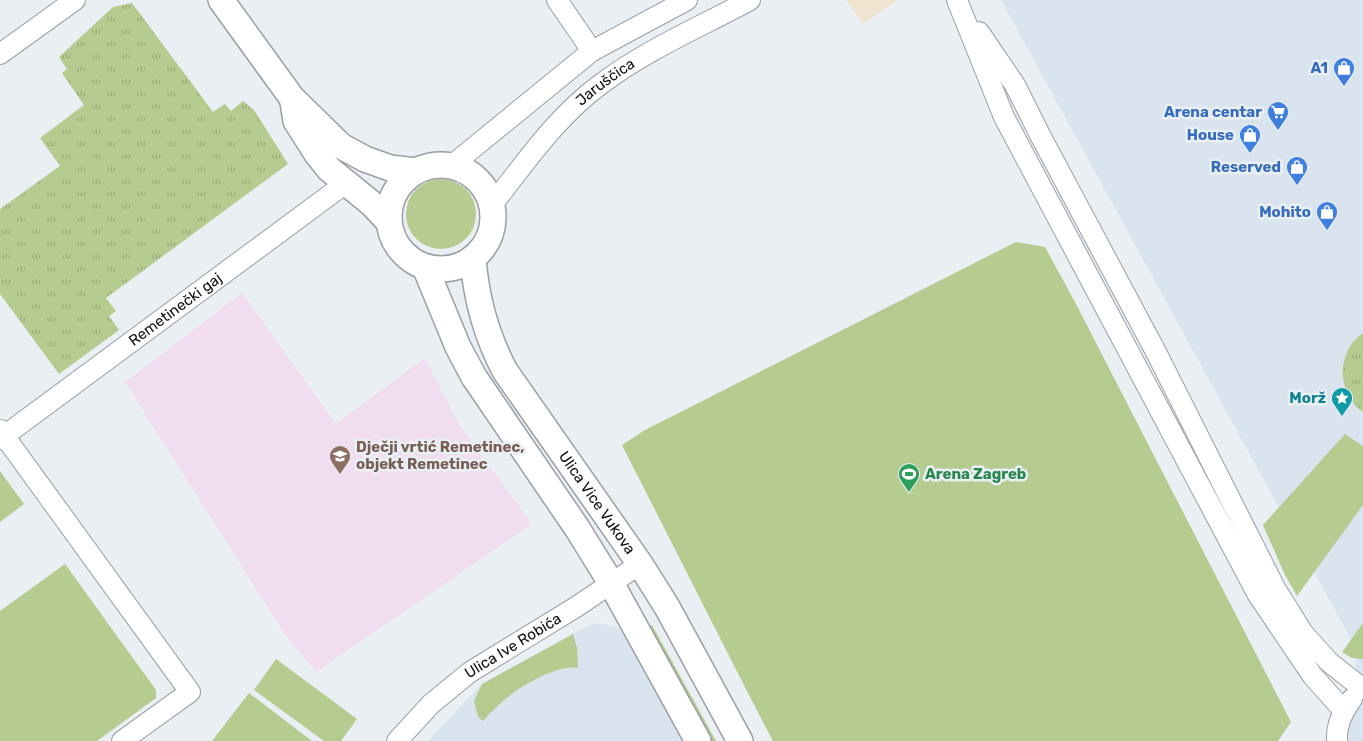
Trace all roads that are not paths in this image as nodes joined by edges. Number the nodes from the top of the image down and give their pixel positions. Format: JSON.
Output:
{"nodes":[{"id":1,"x":75,"y":0,"type":"edge"},
{"id":2,"x":221,"y":0,"type":"edge"},
{"id":3,"x":557,"y":0,"type":"edge"},
{"id":4,"x":686,"y":0,"type":"edge"},
{"id":5,"x":750,"y":0,"type":"edge"},
{"id":6,"x":958,"y":2,"type":"edge"},
{"id":7,"x":592,"y":51,"type":"junction"},
{"id":8,"x":0,"y":54,"type":"edge"},
{"id":9,"x":292,"y":98,"type":"junction"},
{"id":10,"x":451,"y":166,"type":"junction"},
{"id":11,"x":416,"y":171,"type":"junction"},
{"id":12,"x":346,"y":183,"type":"junction"},
{"id":13,"x":492,"y":205,"type":"junction"},
{"id":14,"x":389,"y":222,"type":"junction"},
{"id":15,"x":473,"y":258,"type":"junction"},
{"id":16,"x":425,"y":267,"type":"junction"},
{"id":17,"x":1,"y":435,"type":"edge"},
{"id":18,"x":640,"y":564,"type":"junction"},
{"id":19,"x":611,"y":583,"type":"junction"},
{"id":20,"x":1363,"y":690,"type":"edge"},
{"id":21,"x":1340,"y":724,"type":"edge"},
{"id":22,"x":122,"y":741,"type":"edge"},
{"id":23,"x":397,"y":741,"type":"edge"},
{"id":24,"x":698,"y":741,"type":"edge"},
{"id":25,"x":740,"y":741,"type":"edge"},
{"id":26,"x":1322,"y":741,"type":"edge"}],
"edges":[{"from":1,"to":8,"type":"street"},
{"from":2,"to":9,"type":"street"},
{"from":3,"to":7,"type":"street"},
{"from":4,"to":7,"type":"street","name":"Jaruščica"},
{"from":5,"to":13,"type":"street","name":"Jaruščica"},
{"from":6,"to":20,"type":"street"},
{"from":6,"to":21,"type":"street"},
{"from":7,"to":10,"type":"street","name":"Jaruščica"},
{"from":9,"to":11,"type":"street"},
{"from":9,"to":12,"type":"street"},
{"from":10,"to":11,"type":"street"},
{"from":10,"to":13,"type":"street"},
{"from":11,"to":14,"type":"street"},
{"from":12,"to":14,"type":"street"},
{"from":12,"to":17,"type":"street","name":"Remetinečki gaj"},
{"from":13,"to":15,"type":"street"},
{"from":14,"to":16,"type":"street"},
{"from":15,"to":16,"type":"street"},
{"from":15,"to":18,"type":"street","name":"Ulica Vice Vukova"},
{"from":16,"to":19,"type":"street"},
{"from":17,"to":22,"type":"street","name":"Remetinečki gaj"},
{"from":18,"to":19,"type":"street","name":"Ulica Ive Robića"},
{"from":18,"to":25,"type":"street","name":"Ulica Vice Vukova"},
{"from":19,"to":23,"type":"street","name":"Ulica Ive Robića"},
{"from":19,"to":24,"type":"street"},
{"from":20,"to":21,"type":"street"},
{"from":21,"to":26,"type":"street"}]}
